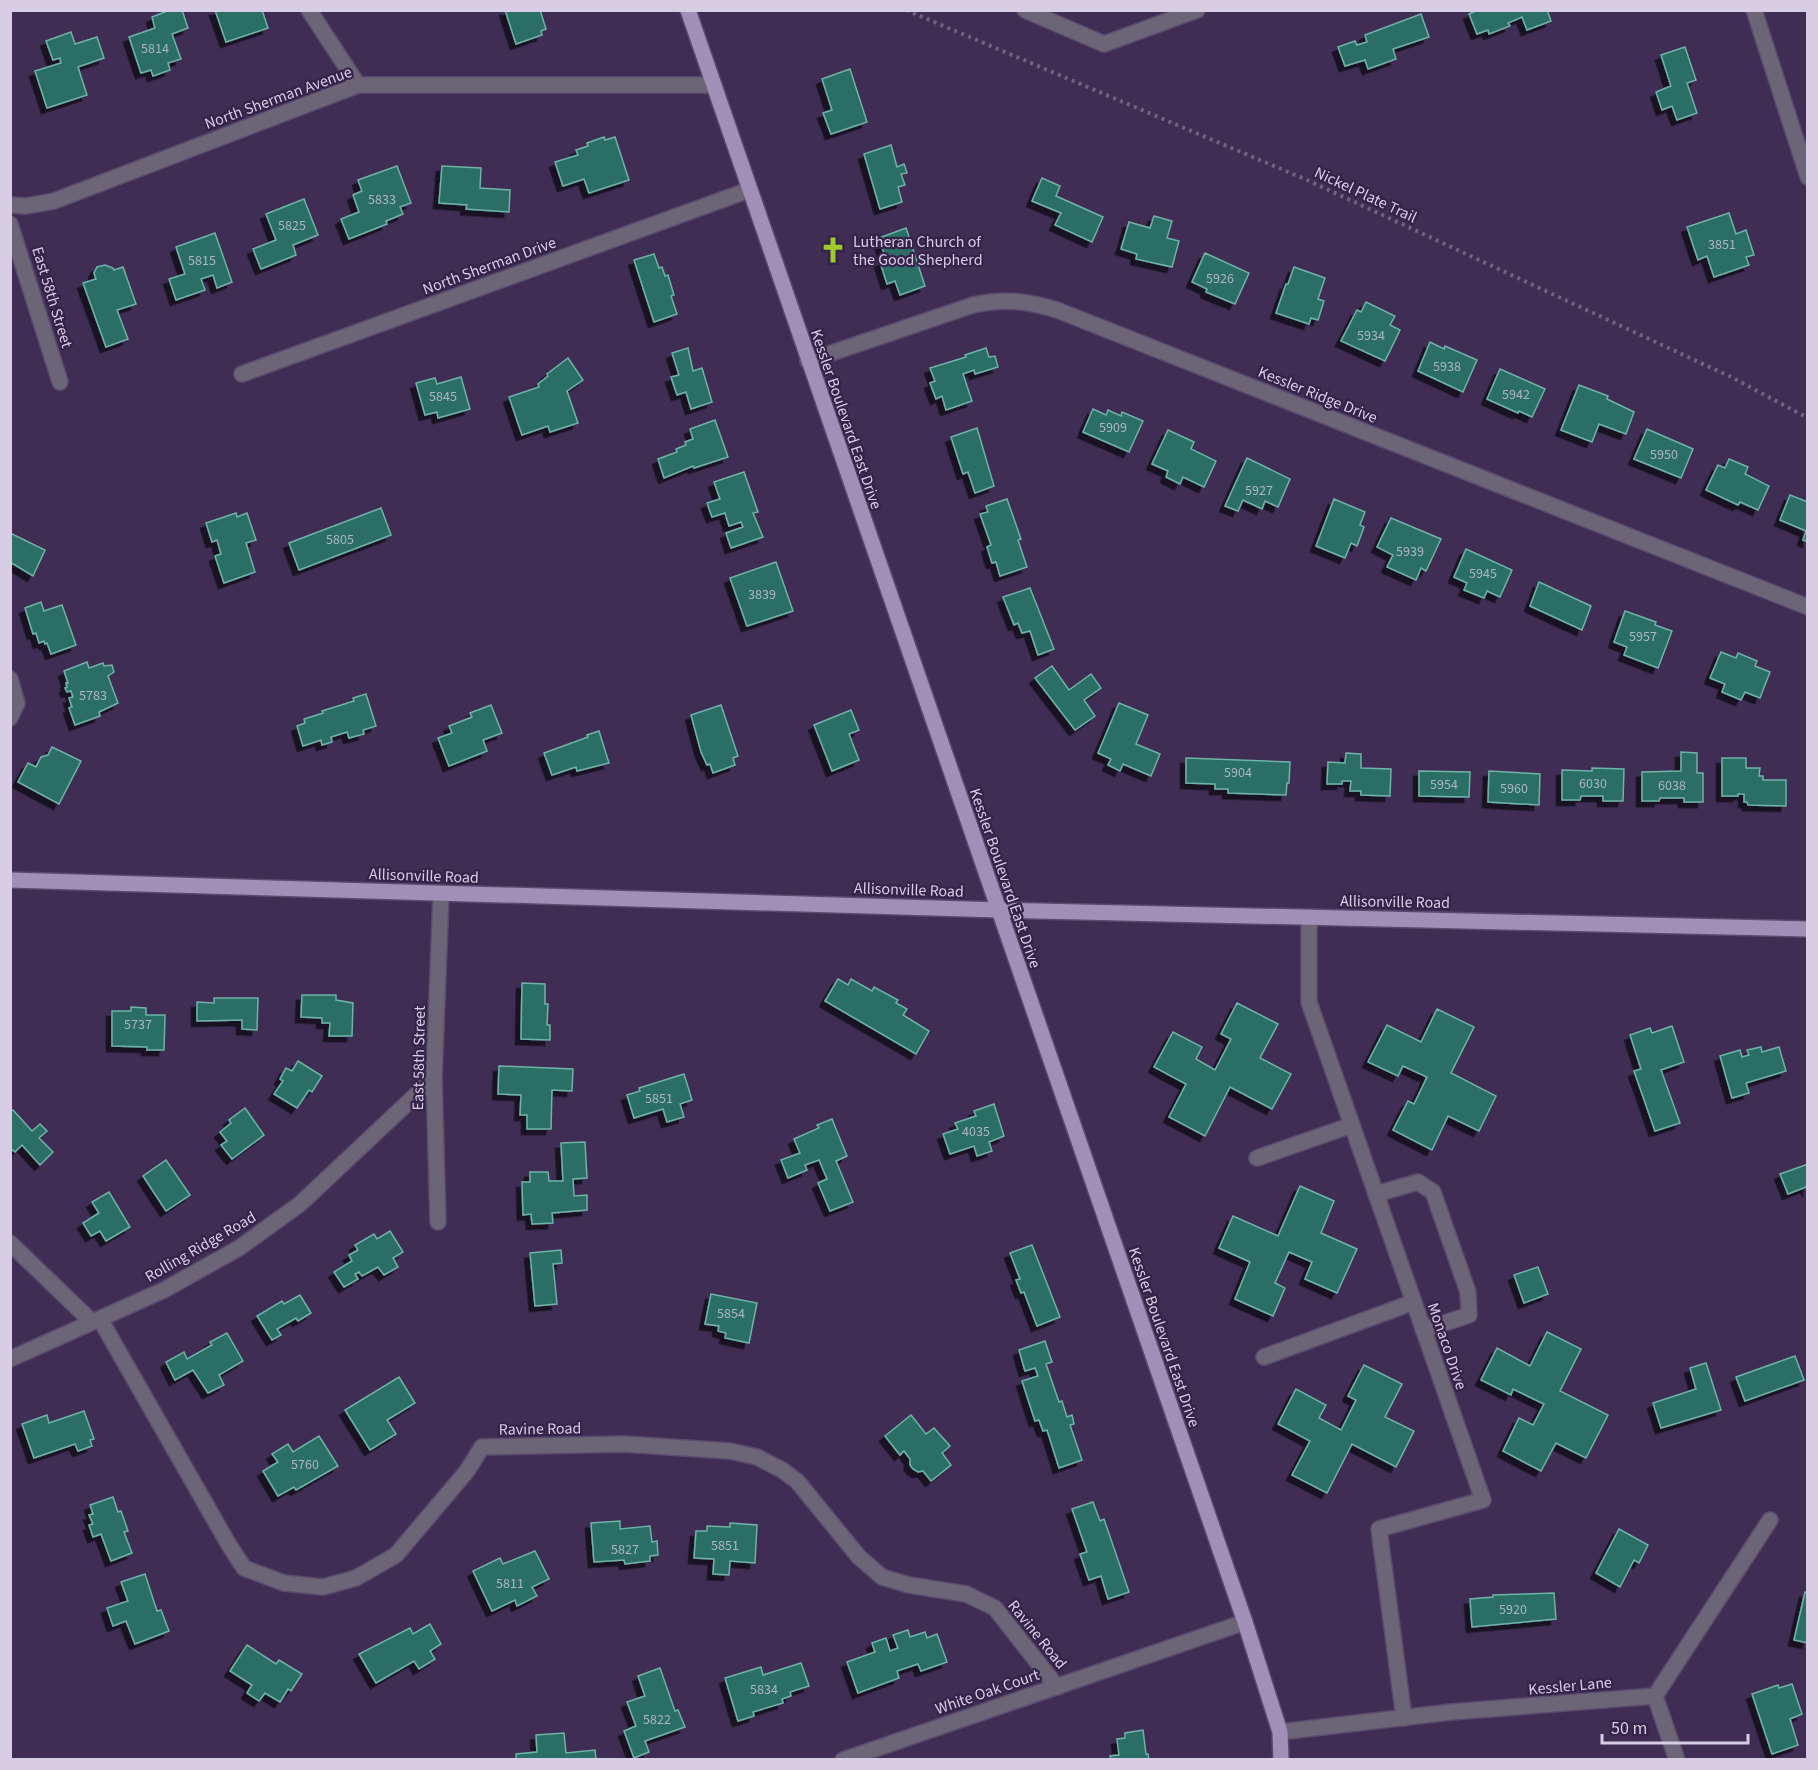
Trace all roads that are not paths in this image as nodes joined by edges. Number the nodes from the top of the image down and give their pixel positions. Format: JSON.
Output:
{"nodes":[{"id":1,"x":309,"y":10,"type":"edge"},
{"id":2,"x":688,"y":10,"type":"edge"},
{"id":3,"x":1025,"y":10,"type":"edge"},
{"id":4,"x":1197,"y":10,"type":"edge"},
{"id":5,"x":1754,"y":10,"type":"edge"},
{"id":6,"x":358,"y":85,"type":"junction"},
{"id":7,"x":713,"y":85,"type":"junction"},
{"id":8,"x":1808,"y":177,"type":"edge"},
{"id":9,"x":749,"y":190,"type":"junction"},
{"id":10,"x":10,"y":205,"type":"edge"},
{"id":11,"x":10,"y":224,"type":"edge"},
{"id":12,"x":808,"y":361,"type":"junction"},
{"id":13,"x":242,"y":374,"type":"dead end"},
{"id":14,"x":60,"y":382,"type":"dead end"},
{"id":15,"x":1808,"y":607,"type":"edge"},
{"id":16,"x":10,"y":679,"type":"edge"},
{"id":17,"x":10,"y":718,"type":"edge"},
{"id":18,"x":10,"y":880,"type":"edge"},
{"id":19,"x":441,"y":894,"type":"junction"},
{"id":20,"x":999,"y":910,"type":"junction"},
{"id":21,"x":1309,"y":917,"type":"junction"},
{"id":22,"x":1808,"y":929,"type":"edge"},
{"id":23,"x":434,"y":1078,"type":"junction"},
{"id":24,"x":1352,"y":1125,"type":"junction"},
{"id":25,"x":1257,"y":1158,"type":"dead end"},
{"id":26,"x":1376,"y":1194,"type":"junction"},
{"id":27,"x":438,"y":1222,"type":"dead end"},
{"id":28,"x":10,"y":1243,"type":"edge"},
{"id":29,"x":1414,"y":1302,"type":"junction"},
{"id":30,"x":96,"y":1321,"type":"junction"},
{"id":31,"x":1423,"y":1330,"type":"junction"},
{"id":32,"x":1264,"y":1357,"type":"dead end"},
{"id":33,"x":10,"y":1359,"type":"edge"},
{"id":34,"x":1770,"y":1520,"type":"dead end"},
{"id":35,"x":1245,"y":1622,"type":"junction"},
{"id":36,"x":1057,"y":1687,"type":"junction"},
{"id":37,"x":1655,"y":1696,"type":"junction"},
{"id":38,"x":1404,"y":1718,"type":"junction"},
{"id":39,"x":1280,"y":1732,"type":"junction"},
{"id":40,"x":843,"y":1760,"type":"edge"},
{"id":41,"x":1281,"y":1760,"type":"edge"},
{"id":42,"x":1677,"y":1760,"type":"edge"}],
"edges":[{"from":1,"to":6,"type":"street"},
{"from":2,"to":7,"type":"main road","name":"Kessler Boulevard East Drive"},
{"from":3,"to":4,"type":"street"},
{"from":5,"to":8,"type":"street"},
{"from":6,"to":7,"type":"street","name":"North Sherman Avenue"},
{"from":6,"to":10,"type":"street","name":"North Sherman Avenue"},
{"from":7,"to":9,"type":"main road","name":"Kessler Boulevard East Drive"},
{"from":9,"to":12,"type":"main road","name":"Kessler Boulevard East Drive"},
{"from":9,"to":13,"type":"street","name":"North Sherman Drive"},
{"from":11,"to":14,"type":"street","name":"East 58th Street"},
{"from":12,"to":15,"type":"street","name":"Kessler Ridge Drive"},
{"from":12,"to":20,"type":"main road","name":"Kessler Boulevard East Drive"},
{"from":16,"to":17,"type":"street"},
{"from":18,"to":19,"type":"main road","name":"Allisonville Road"},
{"from":19,"to":20,"type":"main road","name":"Allisonville Road"},
{"from":19,"to":23,"type":"street","name":"East 58th Street"},
{"from":20,"to":21,"type":"main road","name":"Allisonville Road"},
{"from":20,"to":35,"type":"main road","name":"Kessler Boulevard East Drive"},
{"from":21,"to":22,"type":"main road","name":"Allisonville Road"},
{"from":21,"to":24,"type":"street","name":"Monaco Drive"},
{"from":23,"to":27,"type":"street","name":"East 58th Street"},
{"from":23,"to":30,"type":"street","name":"Rolling Ridge Road"},
{"from":24,"to":25,"type":"street"},
{"from":24,"to":26,"type":"street","name":"Monaco Drive"},
{"from":26,"to":29,"type":"street","name":"Monaco Drive"},
{"from":26,"to":31,"type":"street"},
{"from":28,"to":30,"type":"street"},
{"from":29,"to":31,"type":"street","name":"Monaco Drive"},
{"from":29,"to":32,"type":"street"},
{"from":30,"to":33,"type":"street","name":"Rolling Ridge Road"},
{"from":30,"to":36,"type":"street","name":"Ravine Road"},
{"from":31,"to":38,"type":"street","name":"Monaco Drive"},
{"from":34,"to":37,"type":"street"},
{"from":35,"to":36,"type":"street","name":"White Oak Court"},
{"from":35,"to":39,"type":"main road","name":"Kessler Boulevard East Drive"},
{"from":36,"to":40,"type":"street","name":"White Oak Court"},
{"from":37,"to":38,"type":"street","name":"Kessler Lane"},
{"from":37,"to":42,"type":"street"},
{"from":38,"to":39,"type":"street","name":"Kessler Lane"},
{"from":39,"to":41,"type":"main road","name":"Kessler Boulevard East Drive"}]}
